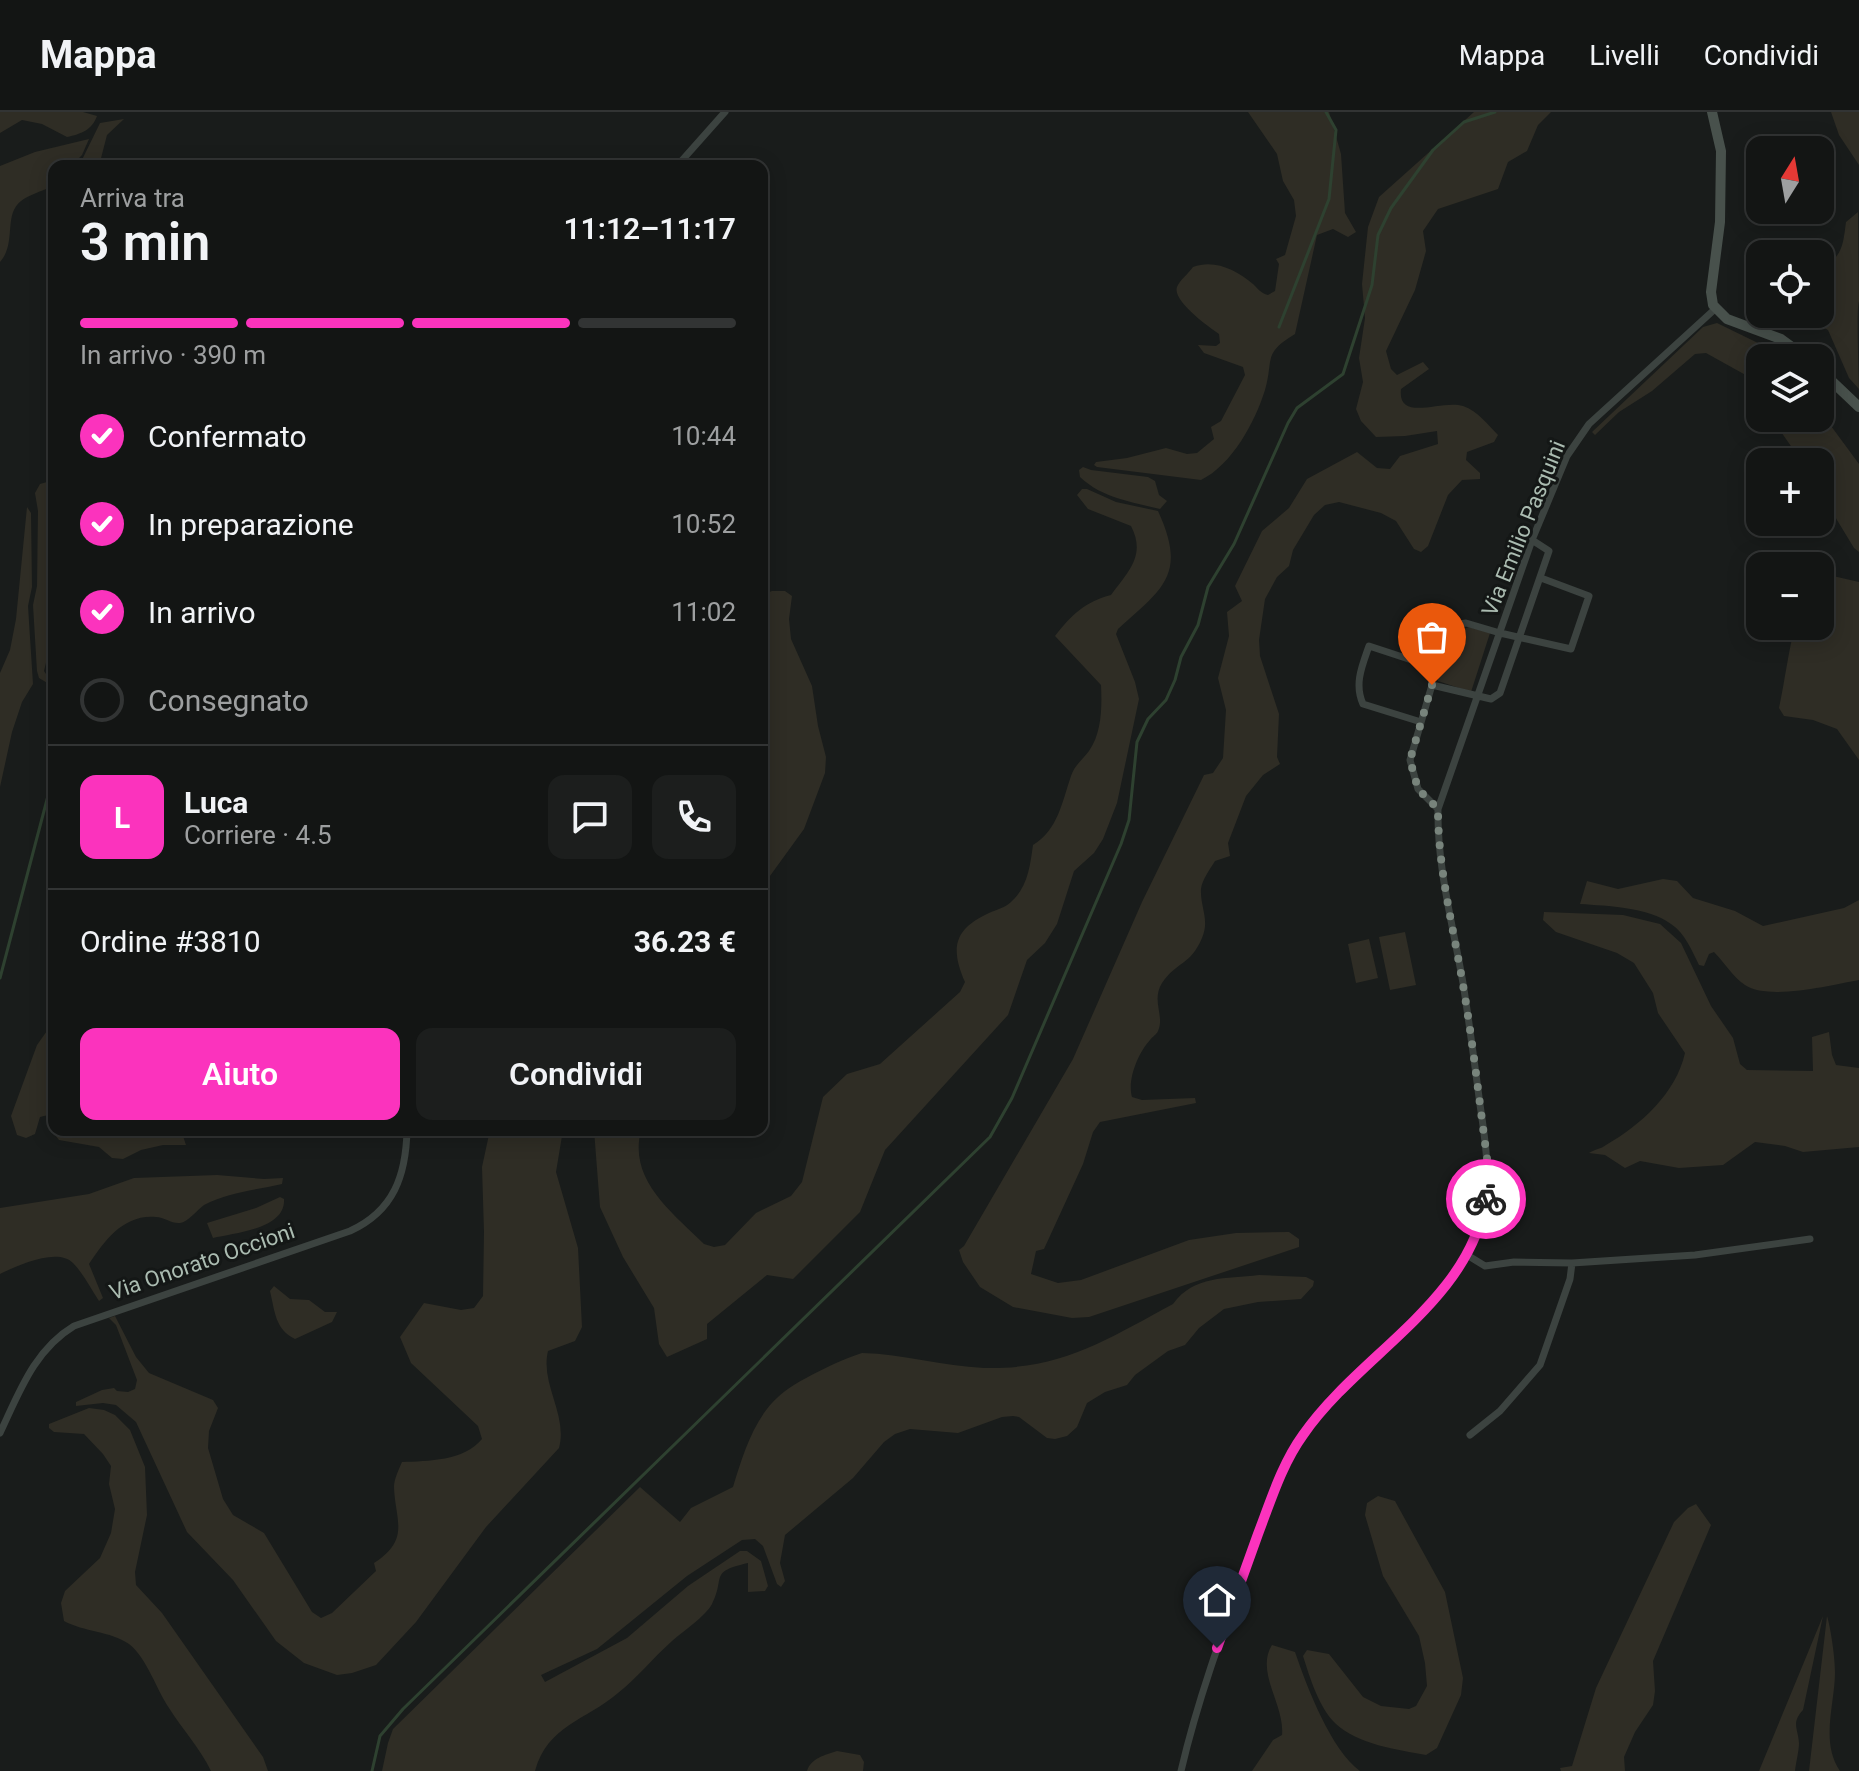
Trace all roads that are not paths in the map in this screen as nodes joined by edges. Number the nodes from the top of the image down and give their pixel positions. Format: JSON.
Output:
{"nodes":[{"id":1,"x":725,"y":112,"type":"edge"},
{"id":2,"x":1712,"y":112,"type":"edge"},
{"id":3,"x":682,"y":160,"type":"edge"},
{"id":4,"x":1715,"y":309,"type":"junction"},
{"id":5,"x":1788,"y":344,"type":"edge"},
{"id":6,"x":1834,"y":383,"type":"edge"},
{"id":7,"x":1859,"y":407,"type":"edge"},
{"id":8,"x":1532,"y":540,"type":"junction"},
{"id":9,"x":1541,"y":578,"type":"junction"},
{"id":10,"x":1500,"y":633,"type":"junction"},
{"id":11,"x":1521,"y":638,"type":"junction"},
{"id":12,"x":1430,"y":666,"type":"junction"},
{"id":13,"x":1432,"y":685,"type":"junction"},
{"id":14,"x":1477,"y":698,"type":"junction"},
{"id":15,"x":1421,"y":722,"type":"junction"},
{"id":16,"x":1438,"y":809,"type":"junction"},
{"id":17,"x":407,"y":1136,"type":"edge"},
{"id":18,"x":1810,"y":1239,"type":"dead end"},
{"id":19,"x":1467,"y":1255,"type":"junction"},
{"id":20,"x":1572,"y":1263,"type":"junction"},
{"id":21,"x":0,"y":1433,"type":"edge"},
{"id":22,"x":1470,"y":1435,"type":"dead end"},
{"id":23,"x":1181,"y":1771,"type":"edge"}],
"edges":[{"from":1,"to":3,"type":"street"},
{"from":2,"to":4,"type":"street"},
{"from":4,"to":5,"type":"street"},
{"from":4,"to":8,"type":"street","name":"Via Emilio Pasquini"},
{"from":6,"to":7,"type":"street"},
{"from":8,"to":9,"type":"street"},
{"from":8,"to":10,"type":"street","name":"Via Emilio Pasquini"},
{"from":9,"to":11,"type":"street"},
{"from":9,"to":11,"type":"street"},
{"from":10,"to":11,"type":"street"},
{"from":10,"to":12,"type":"street"},
{"from":10,"to":14,"type":"street","name":"Via Emilio Pasquini"},
{"from":11,"to":14,"type":"street"},
{"from":12,"to":13,"type":"street"},
{"from":12,"to":15,"type":"street"},
{"from":13,"to":14,"type":"street"},
{"from":13,"to":15,"type":"street"},
{"from":14,"to":16,"type":"street","name":"Via Emilio Pasquini"},
{"from":15,"to":16,"type":"street"},
{"from":16,"to":19,"type":"street","name":"Via Emilio Pasquini"},
{"from":17,"to":21,"type":"street","name":"Via Onorato Occioni"},
{"from":18,"to":20,"type":"street"},
{"from":19,"to":20,"type":"street"},
{"from":19,"to":23,"type":"street","name":"Via Emilio Pasquini"},
{"from":20,"to":22,"type":"street"}]}
